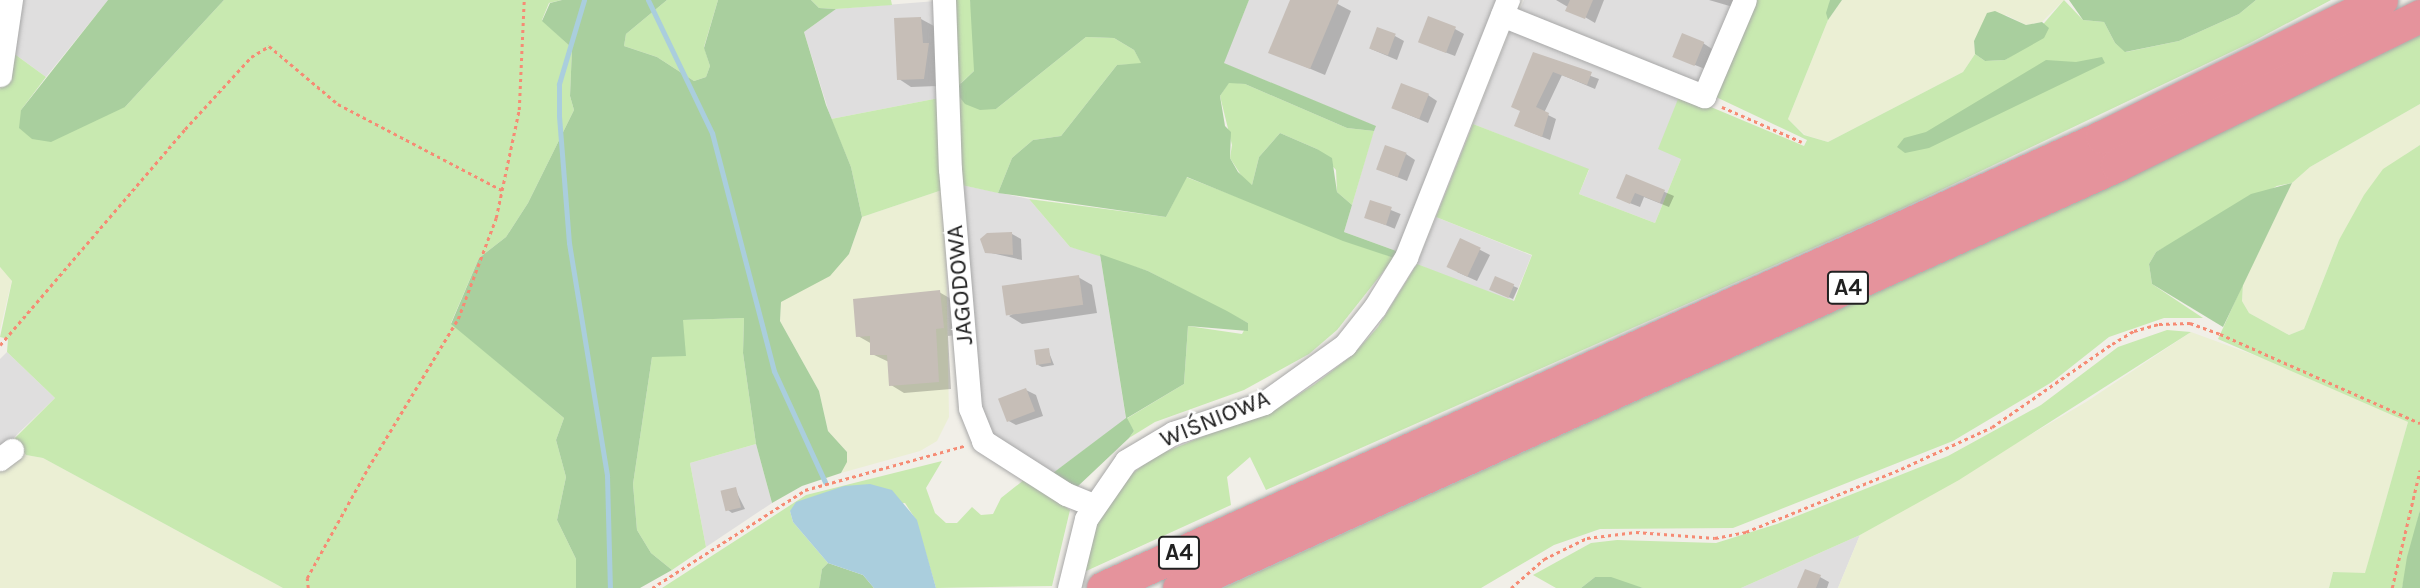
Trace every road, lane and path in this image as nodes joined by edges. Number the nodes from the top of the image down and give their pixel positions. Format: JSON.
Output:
{"nodes":[{"id":1,"x":11,"y":0,"type":"edge"},
{"id":2,"x":524,"y":0,"type":"edge"},
{"id":3,"x":944,"y":0,"type":"edge"},
{"id":4,"x":1745,"y":0,"type":"edge"},
{"id":5,"x":2381,"y":0,"type":"edge"},
{"id":6,"x":1505,"y":8,"type":"edge"},
{"id":7,"x":2420,"y":16,"type":"edge"},
{"id":8,"x":0,"y":75,"type":"edge"},
{"id":9,"x":1704,"y":96,"type":"junction"},
{"id":10,"x":1802,"y":142,"type":"dead end"},
{"id":11,"x":502,"y":190,"type":"junction"},
{"id":12,"x":0,"y":345,"type":"edge"},
{"id":13,"x":2420,"y":424,"type":"edge"},
{"id":14,"x":983,"y":441,"type":"junction"},
{"id":15,"x":2420,"y":470,"type":"edge"},
{"id":16,"x":1093,"y":505,"type":"junction"},
{"id":17,"x":1262,"y":532,"type":"junction"},
{"id":18,"x":308,"y":588,"type":"edge"},
{"id":19,"x":652,"y":588,"type":"edge"},
{"id":20,"x":1069,"y":588,"type":"edge"},
{"id":21,"x":1103,"y":588,"type":"edge"},
{"id":22,"x":1179,"y":588,"type":"edge"},
{"id":23,"x":1511,"y":588,"type":"edge"},
{"id":24,"x":2392,"y":588,"type":"edge"}],
"edges":[{"from":1,"to":8,"type":"street"},
{"from":2,"to":11,"type":"path"},
{"from":3,"to":14,"type":"street","name":"JAGODOWA"},
{"from":4,"to":9,"type":"street"},
{"from":5,"to":17,"type":"highway","number":"A4"},
{"from":6,"to":9,"type":"street"},
{"from":6,"to":16,"type":"street","name":"WIŚNIOWA"},
{"from":7,"to":17,"type":"highway","number":"A4"},
{"from":9,"to":10,"type":"path"},
{"from":11,"to":12,"type":"path"},
{"from":11,"to":18,"type":"path"},
{"from":13,"to":23,"type":"path"},
{"from":14,"to":16,"type":"street"},
{"from":14,"to":19,"type":"path"},
{"from":15,"to":24,"type":"path"},
{"from":16,"to":20,"type":"street","name":"WIŚNIOWA"},
{"from":17,"to":21,"type":"highway","number":"A4"},
{"from":17,"to":22,"type":"highway","number":"A4"}]}
